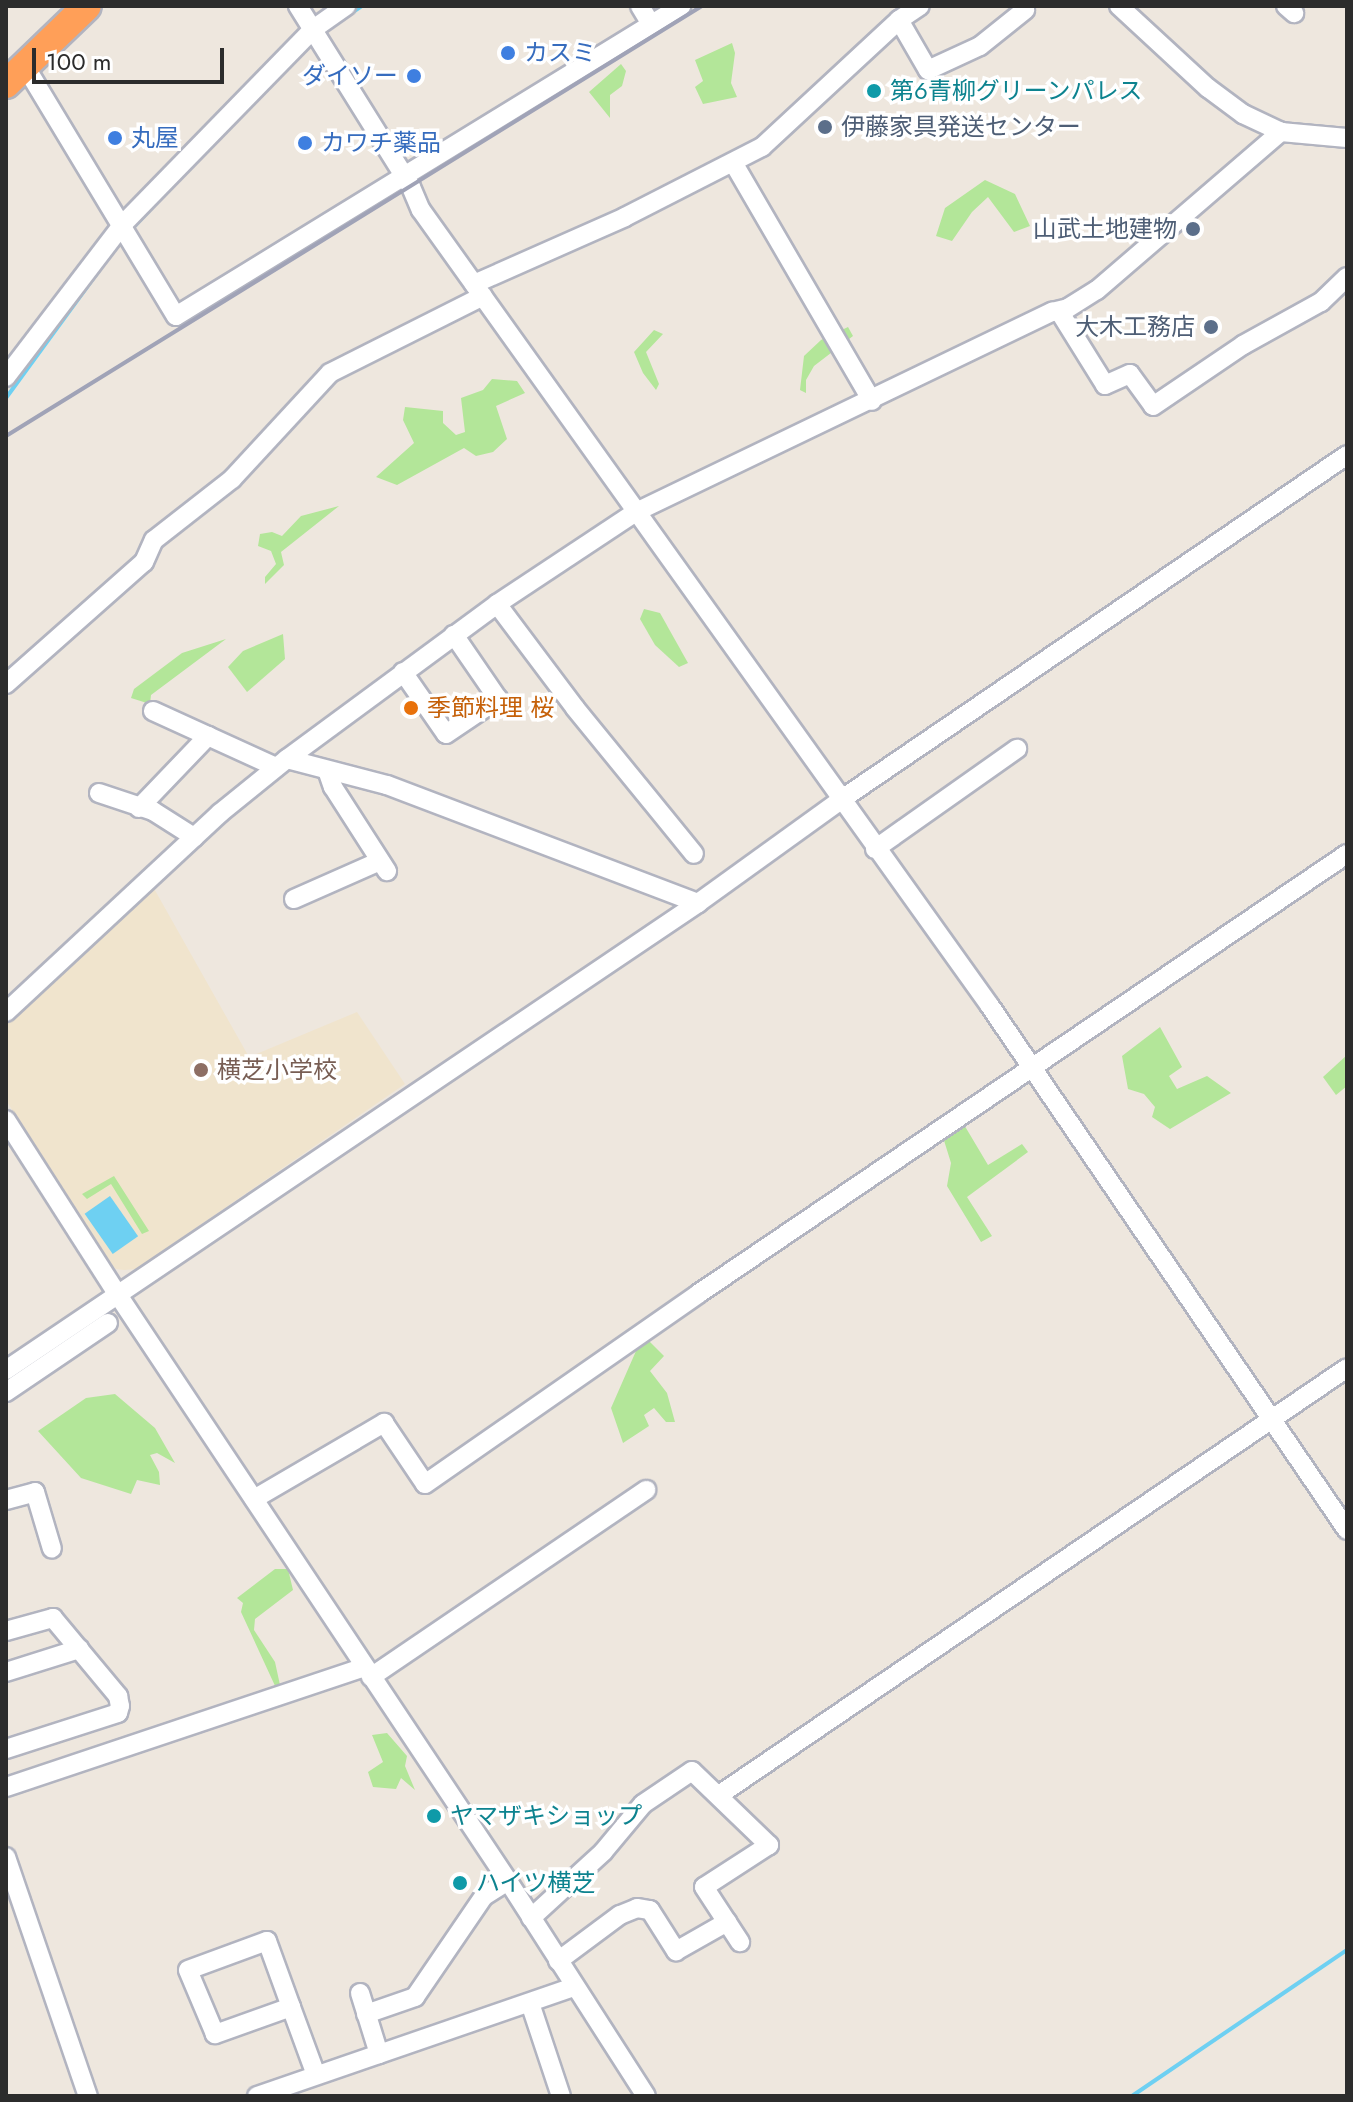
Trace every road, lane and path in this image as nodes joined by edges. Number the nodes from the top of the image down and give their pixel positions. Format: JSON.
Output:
{"nodes":[{"id":1,"x":87,"y":6,"type":"edge"},
{"id":2,"x":298,"y":6,"type":"edge"},
{"id":3,"x":346,"y":6,"type":"edge"},
{"id":4,"x":640,"y":6,"type":"edge"},
{"id":5,"x":681,"y":6,"type":"edge"},
{"id":6,"x":920,"y":6,"type":"edge"},
{"id":7,"x":1119,"y":6,"type":"edge"},
{"id":8,"x":1025,"y":10,"type":"dead end"},
{"id":9,"x":899,"y":20,"type":"junction"},
{"id":10,"x":651,"y":24,"type":"junction"},
{"id":11,"x":315,"y":35,"type":"junction"},
{"id":12,"x":16,"y":75,"type":"edge"},
{"id":13,"x":1281,"y":132,"type":"junction"},
{"id":14,"x":1347,"y":138,"type":"edge"},
{"id":15,"x":734,"y":164,"type":"junction"},
{"id":16,"x":403,"y":175,"type":"junction"},
{"id":17,"x":126,"y":230,"type":"junction"},
{"id":18,"x":1347,"y":277,"type":"edge"},
{"id":19,"x":478,"y":290,"type":"junction"},
{"id":20,"x":1059,"y":311,"type":"junction"},
{"id":21,"x":6,"y":377,"type":"edge"},
{"id":22,"x":872,"y":401,"type":"junction"},
{"id":23,"x":1347,"y":455,"type":"edge"},
{"id":24,"x":636,"y":512,"type":"junction"},
{"id":25,"x":497,"y":604,"type":"junction"},
{"id":26,"x":454,"y":635,"type":"junction"},
{"id":27,"x":403,"y":672,"type":"junction"},
{"id":28,"x":6,"y":684,"type":"edge"},
{"id":29,"x":153,"y":711,"type":"dead end"},
{"id":30,"x":208,"y":736,"type":"junction"},
{"id":31,"x":1017,"y":749,"type":"dead end"},
{"id":32,"x":282,"y":763,"type":"junction"},
{"id":33,"x":327,"y":770,"type":"junction"},
{"id":34,"x":99,"y":793,"type":"dead end"},
{"id":35,"x":842,"y":799,"type":"junction"},
{"id":36,"x":139,"y":808,"type":"junction"},
{"id":37,"x":194,"y":837,"type":"junction"},
{"id":38,"x":875,"y":849,"type":"junction"},
{"id":39,"x":694,"y":854,"type":"dead end"},
{"id":40,"x":1347,"y":854,"type":"edge"},
{"id":41,"x":294,"y":899,"type":"dead end"},
{"id":42,"x":698,"y":903,"type":"junction"},
{"id":43,"x":6,"y":1012,"type":"edge"},
{"id":44,"x":1032,"y":1066,"type":"junction"},
{"id":45,"x":6,"y":1120,"type":"edge"},
{"id":46,"x":118,"y":1295,"type":"junction"},
{"id":47,"x":108,"y":1323,"type":"dead end"},
{"id":48,"x":1347,"y":1368,"type":"edge"},
{"id":49,"x":6,"y":1370,"type":"edge"},
{"id":50,"x":6,"y":1392,"type":"edge"},
{"id":51,"x":1272,"y":1420,"type":"junction"},
{"id":52,"x":646,"y":1490,"type":"dead end"},
{"id":53,"x":254,"y":1499,"type":"junction"},
{"id":54,"x":6,"y":1500,"type":"edge"},
{"id":55,"x":1347,"y":1530,"type":"edge"},
{"id":56,"x":52,"y":1549,"type":"dead end"},
{"id":57,"x":6,"y":1631,"type":"edge"},
{"id":58,"x":79,"y":1649,"type":"junction"},
{"id":59,"x":6,"y":1672,"type":"edge"},
{"id":60,"x":368,"y":1672,"type":"junction"},
{"id":61,"x":6,"y":1749,"type":"edge"},
{"id":62,"x":6,"y":1787,"type":"edge"},
{"id":63,"x":719,"y":1795,"type":"junction"},
{"id":64,"x":6,"y":1857,"type":"edge"},
{"id":65,"x":508,"y":1881,"type":"junction"},
{"id":66,"x":531,"y":1918,"type":"junction"},
{"id":67,"x":727,"y":1922,"type":"junction"},
{"id":68,"x":740,"y":1942,"type":"dead end"},
{"id":69,"x":558,"y":1961,"type":"junction"},
{"id":70,"x":574,"y":1987,"type":"junction"},
{"id":71,"x":360,"y":1993,"type":"dead end"},
{"id":72,"x":530,"y":2003,"type":"junction"},
{"id":73,"x":291,"y":2007,"type":"junction"},
{"id":74,"x":366,"y":2014,"type":"junction"},
{"id":75,"x":379,"y":2054,"type":"junction"},
{"id":76,"x":316,"y":2075,"type":"junction"},
{"id":77,"x":88,"y":2096,"type":"edge"},
{"id":78,"x":257,"y":2096,"type":"edge"},
{"id":79,"x":561,"y":2096,"type":"edge"},
{"id":80,"x":646,"y":2096,"type":"edge"}],
"edges":[{"from":1,"to":12,"type":"highway"},
{"from":2,"to":11,"type":"street"},
{"from":3,"to":11,"type":"street"},
{"from":4,"to":10,"type":"street"},
{"from":5,"to":10,"type":"street"},
{"from":6,"to":9,"type":"street"},
{"from":7,"to":13,"type":"street"},
{"from":8,"to":9,"type":"street"},
{"from":9,"to":15,"type":"street"},
{"from":10,"to":16,"type":"street"},
{"from":11,"to":16,"type":"street"},
{"from":11,"to":17,"type":"street"},
{"from":12,"to":17,"type":"street"},
{"from":13,"to":14,"type":"street"},
{"from":13,"to":20,"type":"street"},
{"from":15,"to":19,"type":"street"},
{"from":15,"to":22,"type":"street"},
{"from":16,"to":17,"type":"street"},
{"from":16,"to":19,"type":"street"},
{"from":17,"to":21,"type":"street"},
{"from":18,"to":20,"type":"street"},
{"from":19,"to":24,"type":"street"},
{"from":19,"to":28,"type":"street"},
{"from":20,"to":22,"type":"street"},
{"from":22,"to":24,"type":"street"},
{"from":23,"to":35,"type":"street"},
{"from":24,"to":25,"type":"street"},
{"from":24,"to":35,"type":"street"},
{"from":25,"to":26,"type":"street"},
{"from":25,"to":39,"type":"street"},
{"from":26,"to":27,"type":"street"},
{"from":26,"to":27,"type":"street"},
{"from":27,"to":32,"type":"street"},
{"from":29,"to":30,"type":"street"},
{"from":30,"to":32,"type":"street"},
{"from":30,"to":36,"type":"street"},
{"from":31,"to":38,"type":"street"},
{"from":32,"to":33,"type":"street"},
{"from":32,"to":37,"type":"street"},
{"from":33,"to":41,"type":"street"},
{"from":33,"to":42,"type":"street"},
{"from":34,"to":36,"type":"street"},
{"from":35,"to":38,"type":"street"},
{"from":35,"to":42,"type":"street"},
{"from":36,"to":37,"type":"street"},
{"from":37,"to":43,"type":"street"},
{"from":38,"to":44,"type":"street"},
{"from":40,"to":44,"type":"street"},
{"from":42,"to":46,"type":"street"},
{"from":44,"to":51,"type":"street"},
{"from":44,"to":53,"type":"street"},
{"from":45,"to":46,"type":"street"},
{"from":46,"to":49,"type":"street"},
{"from":46,"to":53,"type":"street"},
{"from":47,"to":50,"type":"street"},
{"from":48,"to":51,"type":"street"},
{"from":51,"to":55,"type":"street"},
{"from":51,"to":63,"type":"street"},
{"from":52,"to":60,"type":"street"},
{"from":53,"to":60,"type":"street"},
{"from":54,"to":56,"type":"street"},
{"from":57,"to":58,"type":"street"},
{"from":58,"to":59,"type":"street"},
{"from":58,"to":61,"type":"street"},
{"from":60,"to":62,"type":"street"},
{"from":60,"to":65,"type":"street"},
{"from":63,"to":66,"type":"street"},
{"from":63,"to":67,"type":"street"},
{"from":64,"to":77,"type":"street"},
{"from":65,"to":66,"type":"street"},
{"from":65,"to":74,"type":"street"},
{"from":66,"to":69,"type":"street"},
{"from":67,"to":68,"type":"street"},
{"from":67,"to":69,"type":"street"},
{"from":69,"to":70,"type":"street"},
{"from":70,"to":72,"type":"street"},
{"from":70,"to":80,"type":"street"},
{"from":71,"to":74,"type":"street"},
{"from":72,"to":75,"type":"street"},
{"from":72,"to":79,"type":"street"},
{"from":73,"to":73,"type":"street"},
{"from":73,"to":76,"type":"street"},
{"from":74,"to":75,"type":"street"},
{"from":75,"to":76,"type":"street"},
{"from":76,"to":78,"type":"street"}]}
